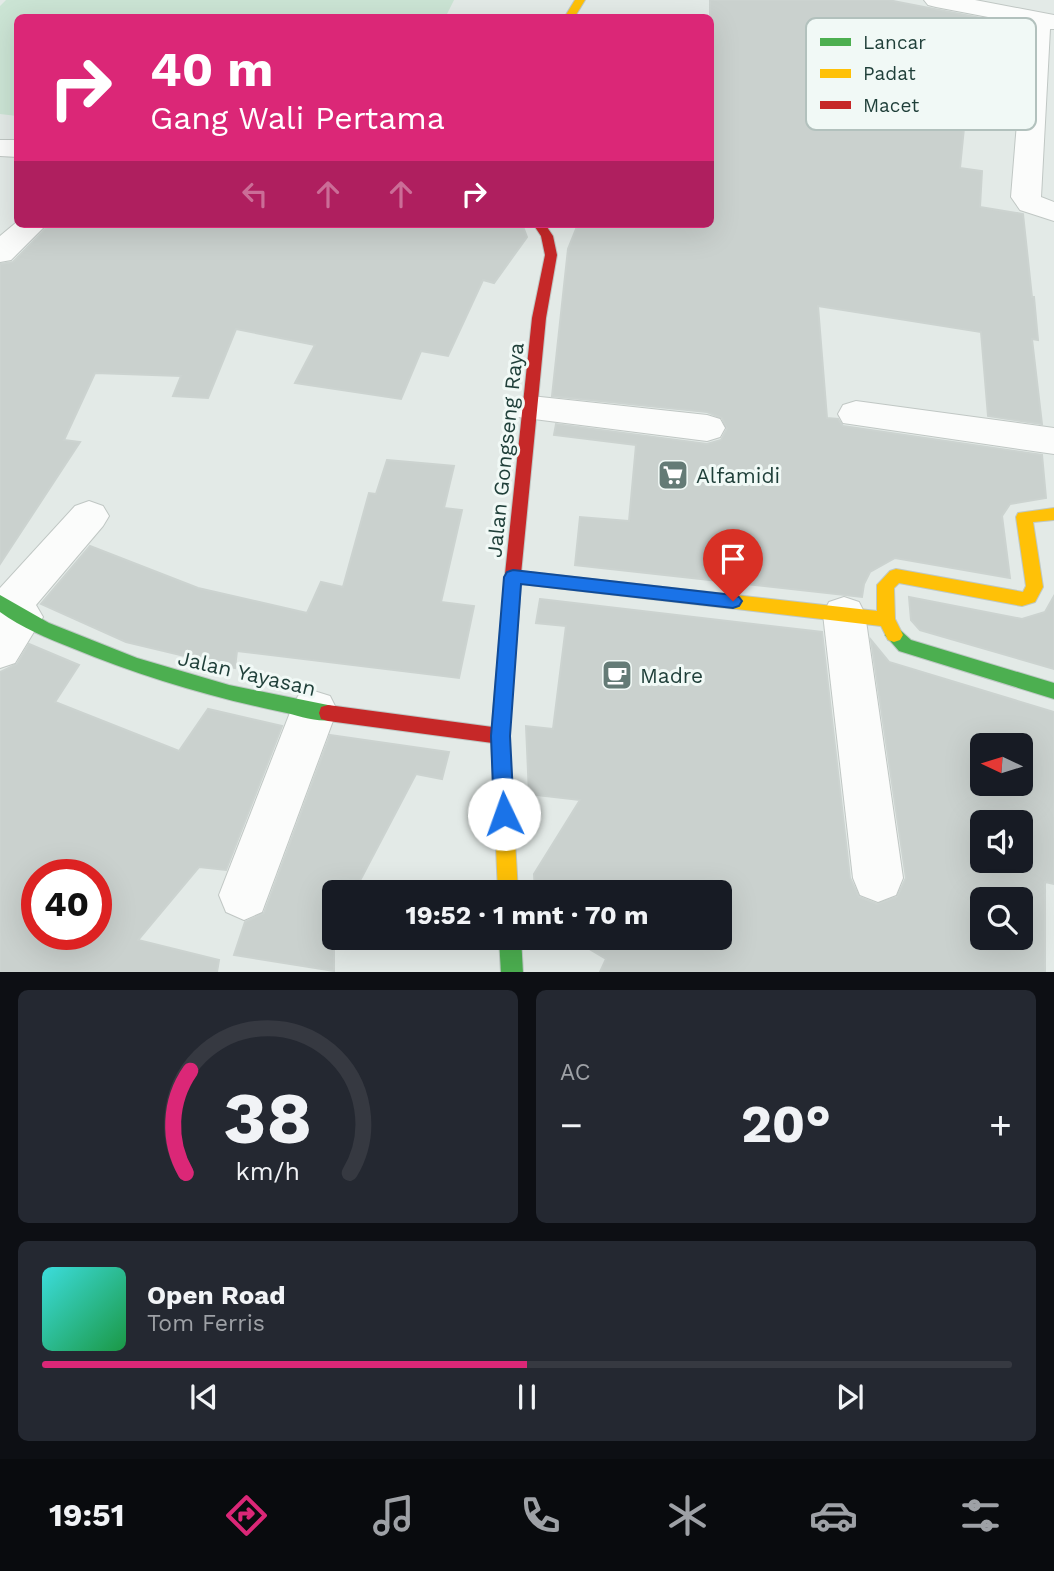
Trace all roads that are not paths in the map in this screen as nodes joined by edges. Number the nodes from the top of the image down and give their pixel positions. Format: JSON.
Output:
{"nodes":[{"id":1,"x":936,"y":0,"type":"edge"},
{"id":2,"x":1035,"y":18,"type":"edge"},
{"id":3,"x":1046,"y":20,"type":"edge"},
{"id":4,"x":1036,"y":108,"type":"edge"},
{"id":5,"x":1034,"y":130,"type":"edge"},
{"id":6,"x":1054,"y":219,"type":"edge"},
{"id":7,"x":28,"y":228,"type":"edge"},
{"id":8,"x":542,"y":228,"type":"edge"},
{"id":9,"x":0,"y":253,"type":"edge"},
{"id":10,"x":531,"y":408,"type":"junction"},
{"id":11,"x":856,"y":414,"type":"dead end"},
{"id":12,"x":707,"y":428,"type":"dead end"},
{"id":13,"x":1054,"y":441,"type":"edge"},
{"id":14,"x":1054,"y":514,"type":"edge"},
{"id":15,"x":89,"y":516,"type":"dead end"},
{"id":16,"x":513,"y":577,"type":"junction"},
{"id":17,"x":864,"y":616,"type":"junction"},
{"id":18,"x":7,"y":620,"type":"edge"},
{"id":19,"x":1054,"y":691,"type":"edge"},
{"id":20,"x":314,"y":710,"type":"junction"},
{"id":21,"x":500,"y":736,"type":"junction"},
{"id":22,"x":878,"y":878,"type":"dead end"},
{"id":23,"x":507,"y":880,"type":"edge"},
{"id":24,"x":244,"y":895,"type":"dead end"},
{"id":25,"x":511,"y":950,"type":"edge"},
{"id":26,"x":512,"y":972,"type":"edge"}],
"edges":[{"from":1,"to":2,"type":"street"},
{"from":3,"to":4,"type":"street"},
{"from":5,"to":6,"type":"street"},
{"from":7,"to":9,"type":"street"},
{"from":8,"to":10,"type":"street","name":"Jalan Gongseng Raya"},
{"from":10,"to":12,"type":"street"},
{"from":10,"to":16,"type":"street","name":"Jalan Gongseng Raya"},
{"from":11,"to":13,"type":"street"},
{"from":14,"to":17,"type":"street"},
{"from":15,"to":18,"type":"street"},
{"from":16,"to":17,"type":"street"},
{"from":16,"to":21,"type":"street","name":"Jalan Gongseng Raya"},
{"from":17,"to":19,"type":"street"},
{"from":17,"to":22,"type":"street"},
{"from":18,"to":20,"type":"street","name":"Jalan Yayasan"},
{"from":20,"to":21,"type":"street","name":"Jalan Yayasan"},
{"from":20,"to":24,"type":"street"},
{"from":21,"to":23,"type":"street","name":"Jalan Gongseng Raya"},
{"from":25,"to":26,"type":"street"}]}
